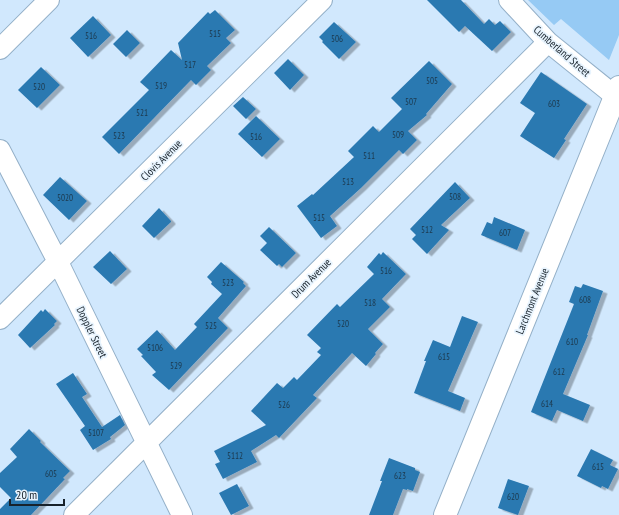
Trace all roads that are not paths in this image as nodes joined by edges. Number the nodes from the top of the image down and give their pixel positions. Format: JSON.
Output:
{"nodes":[{"id":1,"x":49,"y":0,"type":"edge"},
{"id":2,"x":322,"y":0,"type":"edge"},
{"id":3,"x":509,"y":0,"type":"edge"},
{"id":4,"x":548,"y":42,"type":"junction"},
{"id":5,"x":0,"y":49,"type":"edge"},
{"id":6,"x":618,"y":94,"type":"edge"},
{"id":7,"x":0,"y":150,"type":"edge"},
{"id":8,"x":58,"y":262,"type":"junction"},
{"id":9,"x":0,"y":319,"type":"edge"},
{"id":10,"x":146,"y":442,"type":"junction"},
{"id":11,"x":74,"y":515,"type":"edge"},
{"id":12,"x":182,"y":515,"type":"edge"},
{"id":13,"x":445,"y":515,"type":"edge"}],
"edges":[{"from":1,"to":5,"type":"street"},
{"from":2,"to":8,"type":"street","name":"Clovis Avenue"},
{"from":3,"to":4,"type":"street","name":"Cumberland Street"},
{"from":4,"to":6,"type":"street","name":"Cumberland Street"},
{"from":4,"to":10,"type":"street","name":"Drum Avenue"},
{"from":6,"to":13,"type":"street","name":"Larchmont Avenue"},
{"from":7,"to":8,"type":"street","name":"Doppler Street"},
{"from":8,"to":9,"type":"street","name":"Clovis Avenue"},
{"from":8,"to":10,"type":"street","name":"Doppler Street"},
{"from":10,"to":11,"type":"street","name":"Drum Avenue"},
{"from":10,"to":12,"type":"street","name":"Doppler Street"}]}
